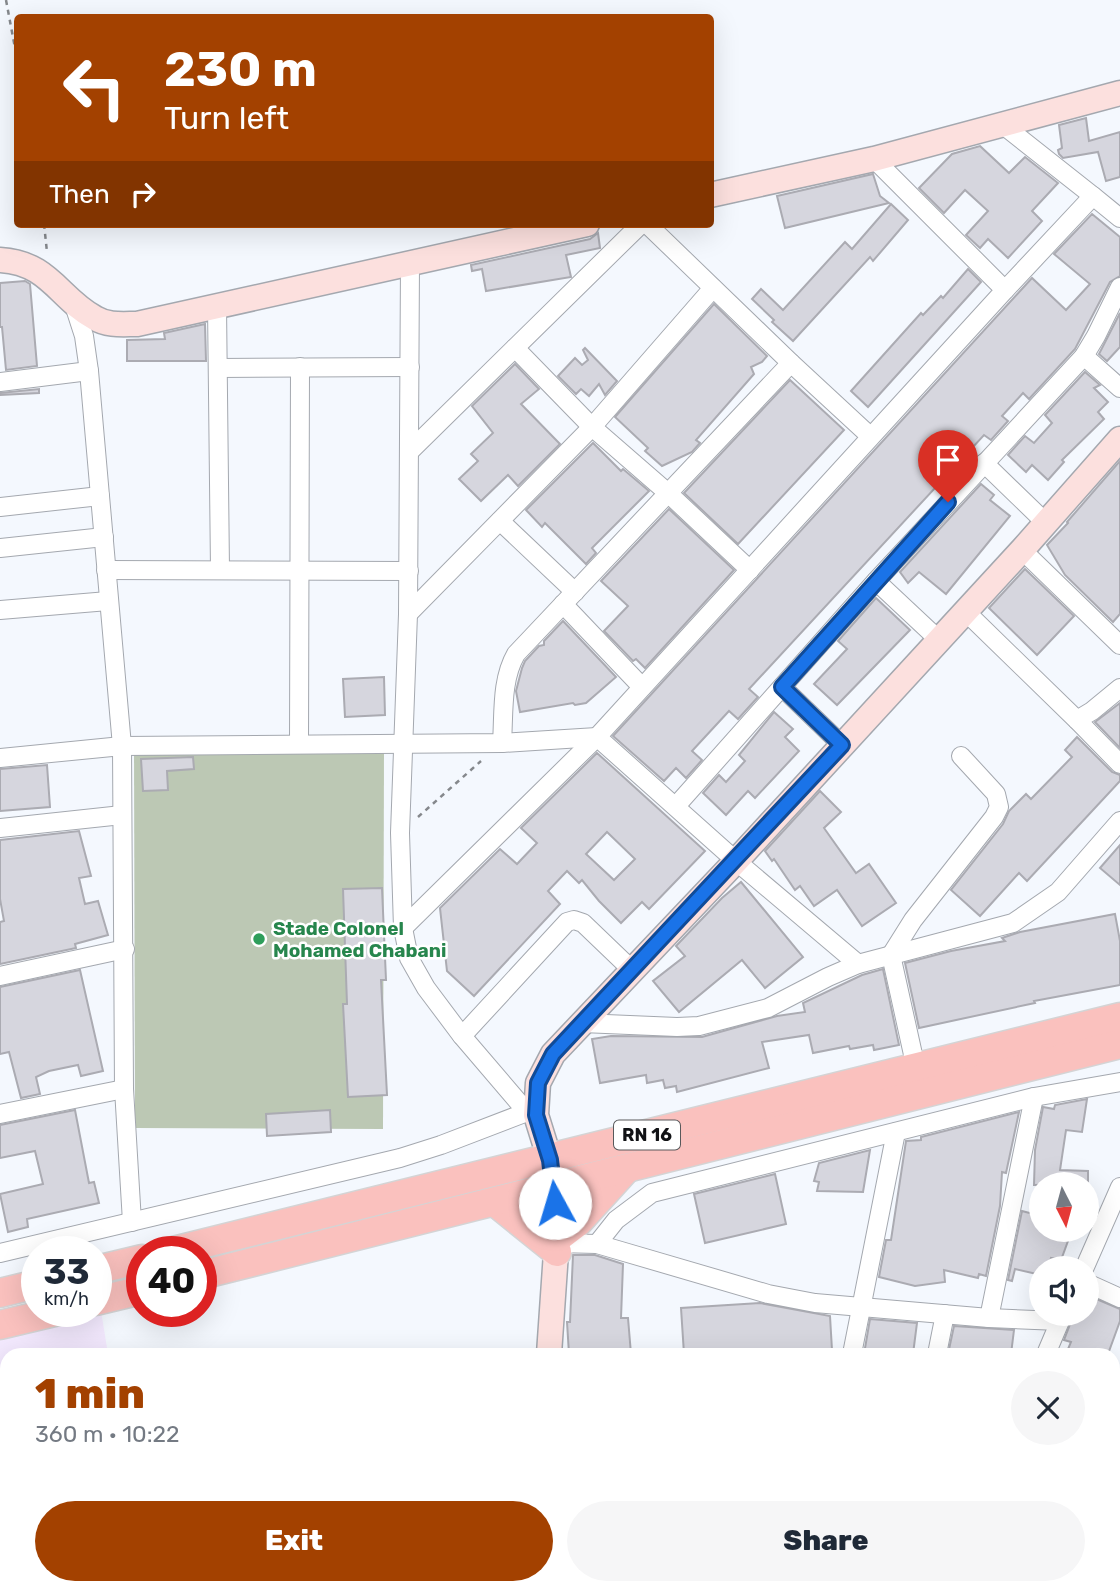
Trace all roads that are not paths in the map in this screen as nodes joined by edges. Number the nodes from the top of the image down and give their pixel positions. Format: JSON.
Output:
{"nodes":[{"id":1,"x":1120,"y":93,"type":"edge"},
{"id":2,"x":1003,"y":125,"type":"junction"},
{"id":3,"x":874,"y":159,"type":"junction"},
{"id":4,"x":714,"y":194,"type":"edge"},
{"id":5,"x":1093,"y":196,"type":"junction"},
{"id":6,"x":1120,"y":218,"type":"edge"},
{"id":7,"x":569,"y":228,"type":"edge"},
{"id":8,"x":637,"y":228,"type":"edge"},
{"id":9,"x":651,"y":228,"type":"edge"},
{"id":10,"x":0,"y":260,"type":"edge"},
{"id":11,"x":410,"y":263,"type":"junction"},
{"id":12,"x":1120,"y":287,"type":"edge"},
{"id":13,"x":713,"y":288,"type":"junction"},
{"id":14,"x":1005,"y":290,"type":"junction"},
{"id":15,"x":73,"y":302,"type":"junction"},
{"id":16,"x":217,"y":306,"type":"junction"},
{"id":17,"x":515,"y":348,"type":"junction"},
{"id":18,"x":1084,"y":356,"type":"junction"},
{"id":19,"x":791,"y":363,"type":"junction"},
{"id":20,"x":410,"y":367,"type":"junction"},
{"id":21,"x":218,"y":368,"type":"junction"},
{"id":22,"x":300,"y":368,"type":"junction"},
{"id":23,"x":89,"y":371,"type":"junction"},
{"id":24,"x":0,"y":382,"type":"edge"},
{"id":25,"x":1120,"y":388,"type":"edge"},
{"id":26,"x":592,"y":427,"type":"junction"},
{"id":27,"x":870,"y":436,"type":"junction"},
{"id":28,"x":1120,"y":439,"type":"edge"},
{"id":29,"x":409,"y":452,"type":"junction"},
{"id":30,"x":984,"y":463,"type":"junction"},
{"id":31,"x":668,"y":493,"type":"junction"},
{"id":32,"x":100,"y":496,"type":"junction"},
{"id":33,"x":0,"y":507,"type":"edge"},
{"id":34,"x":500,"y":521,"type":"junction"},
{"id":35,"x":1046,"y":523,"type":"junction"},
{"id":36,"x":104,"y":537,"type":"junction"},
{"id":37,"x":0,"y":548,"type":"edge"},
{"id":38,"x":1022,"y":550,"type":"junction"},
{"id":39,"x":106,"y":570,"type":"junction"},
{"id":40,"x":220,"y":570,"type":"junction"},
{"id":41,"x":300,"y":570,"type":"junction"},
{"id":42,"x":409,"y":570,"type":"junction"},
{"id":43,"x":750,"y":570,"type":"junction"},
{"id":44,"x":876,"y":580,"type":"junction"},
{"id":45,"x":569,"y":598,"type":"junction"},
{"id":46,"x":108,"y":601,"type":"junction"},
{"id":47,"x":0,"y":610,"type":"edge"},
{"id":48,"x":965,"y":611,"type":"junction"},
{"id":49,"x":408,"y":614,"type":"junction"},
{"id":50,"x":939,"y":640,"type":"junction"},
{"id":51,"x":1120,"y":645,"type":"edge"},
{"id":52,"x":642,"y":687,"type":"junction"},
{"id":53,"x":782,"y":687,"type":"junction"},
{"id":54,"x":1120,"y":688,"type":"edge"},
{"id":55,"x":1077,"y":720,"type":"junction"},
{"id":56,"x":597,"y":737,"type":"junction"},
{"id":57,"x":404,"y":743,"type":"junction"},
{"id":58,"x":502,"y":743,"type":"junction"},
{"id":59,"x":299,"y":744,"type":"junction"},
{"id":60,"x":842,"y":745,"type":"junction"},
{"id":61,"x":122,"y":746,"type":"junction"},
{"id":62,"x":961,"y":756,"type":"dead end"},
{"id":63,"x":0,"y":758,"type":"edge"},
{"id":64,"x":1120,"y":764,"type":"edge"},
{"id":65,"x":676,"y":806,"type":"junction"},
{"id":66,"x":122,"y":815,"type":"junction"},
{"id":67,"x":1120,"y":821,"type":"edge"},
{"id":68,"x":0,"y":828,"type":"edge"},
{"id":69,"x":736,"y":861,"type":"junction"},
{"id":70,"x":403,"y":928,"type":"junction"},
{"id":71,"x":125,"y":948,"type":"junction"},
{"id":72,"x":891,"y":955,"type":"junction"},
{"id":73,"x":858,"y":964,"type":"junction"},
{"id":74,"x":632,"y":970,"type":"junction"},
{"id":75,"x":0,"y":976,"type":"edge"},
{"id":76,"x":1120,"y":1017,"type":"edge"},
{"id":77,"x":582,"y":1023,"type":"junction"},
{"id":78,"x":462,"y":1036,"type":"junction"},
{"id":79,"x":1120,"y":1044,"type":"edge"},
{"id":80,"x":916,"y":1068,"type":"junction"},
{"id":81,"x":1120,"y":1082,"type":"edge"},
{"id":82,"x":124,"y":1089,"type":"junction"},
{"id":83,"x":1034,"y":1097,"type":"junction"},
{"id":84,"x":0,"y":1112,"type":"edge"},
{"id":85,"x":531,"y":1113,"type":"junction"},
{"id":86,"x":896,"y":1132,"type":"junction"},
{"id":87,"x":626,"y":1169,"type":"junction"},
{"id":88,"x":552,"y":1173,"type":"junction"},
{"id":89,"x":1120,"y":1187,"type":"edge"},
{"id":90,"x":495,"y":1202,"type":"junction"},
{"id":91,"x":132,"y":1222,"type":"junction"},
{"id":92,"x":217,"y":1242,"type":"edge"},
{"id":93,"x":597,"y":1244,"type":"junction"},
{"id":94,"x":557,"y":1245,"type":"junction"},
{"id":95,"x":0,"y":1253,"type":"edge"},
{"id":96,"x":1090,"y":1256,"type":"edge"},
{"id":97,"x":217,"y":1271,"type":"edge"},
{"id":98,"x":21,"y":1288,"type":"edge"},
{"id":99,"x":1099,"y":1288,"type":"edge"},
{"id":100,"x":0,"y":1293,"type":"edge"},
{"id":101,"x":1120,"y":1298,"type":"edge"},
{"id":102,"x":863,"y":1307,"type":"junction"},
{"id":103,"x":945,"y":1314,"type":"junction"},
{"id":104,"x":1029,"y":1317,"type":"edge"},
{"id":105,"x":989,"y":1318,"type":"junction"},
{"id":106,"x":21,"y":1320,"type":"edge"},
{"id":107,"x":0,"y":1325,"type":"edge"},
{"id":108,"x":1058,"y":1326,"type":"edge"},
{"id":109,"x":549,"y":1348,"type":"edge"},
{"id":110,"x":853,"y":1348,"type":"edge"},
{"id":111,"x":938,"y":1348,"type":"edge"},
{"id":112,"x":1049,"y":1348,"type":"edge"}],
"edges":[{"from":1,"to":2,"type":"street"},
{"from":2,"to":3,"type":"street"},
{"from":2,"to":5,"type":"street"},
{"from":3,"to":4,"type":"street"},
{"from":3,"to":14,"type":"street"},
{"from":5,"to":6,"type":"street"},
{"from":5,"to":14,"type":"street"},
{"from":7,"to":11,"type":"street"},
{"from":8,"to":17,"type":"street"},
{"from":9,"to":13,"type":"street"},
{"from":10,"to":15,"type":"street"},
{"from":11,"to":16,"type":"street"},
{"from":11,"to":20,"type":"street"},
{"from":12,"to":18,"type":"street"},
{"from":13,"to":19,"type":"street"},
{"from":13,"to":26,"type":"street"},
{"from":14,"to":27,"type":"street"},
{"from":15,"to":16,"type":"street"},
{"from":15,"to":23,"type":"street"},
{"from":16,"to":21,"type":"street"},
{"from":17,"to":26,"type":"street"},
{"from":17,"to":29,"type":"street"},
{"from":18,"to":25,"type":"street"},
{"from":18,"to":30,"type":"street"},
{"from":19,"to":27,"type":"street"},
{"from":19,"to":31,"type":"street"},
{"from":20,"to":22,"type":"street"},
{"from":20,"to":29,"type":"street"},
{"from":21,"to":22,"type":"street"},
{"from":21,"to":40,"type":"street"},
{"from":22,"to":41,"type":"street"},
{"from":23,"to":24,"type":"street"},
{"from":23,"to":32,"type":"street"},
{"from":26,"to":31,"type":"street"},
{"from":26,"to":34,"type":"street"},
{"from":27,"to":43,"type":"street"},
{"from":28,"to":35,"type":"street"},
{"from":29,"to":42,"type":"street"},
{"from":30,"to":35,"type":"street"},
{"from":30,"to":44,"type":"street"},
{"from":31,"to":43,"type":"street"},
{"from":31,"to":45,"type":"street"},
{"from":32,"to":33,"type":"street"},
{"from":32,"to":36,"type":"street"},
{"from":34,"to":45,"type":"street"},
{"from":34,"to":49,"type":"street"},
{"from":35,"to":38,"type":"street"},
{"from":36,"to":37,"type":"street"},
{"from":36,"to":39,"type":"street"},
{"from":38,"to":48,"type":"street"},
{"from":38,"to":51,"type":"street"},
{"from":39,"to":40,"type":"street"},
{"from":39,"to":46,"type":"street"},
{"from":40,"to":41,"type":"street"},
{"from":41,"to":42,"type":"street"},
{"from":41,"to":59,"type":"street"},
{"from":42,"to":49,"type":"street"},
{"from":43,"to":52,"type":"street"},
{"from":44,"to":50,"type":"street"},
{"from":44,"to":53,"type":"street"},
{"from":45,"to":52,"type":"street"},
{"from":45,"to":58,"type":"street"},
{"from":46,"to":47,"type":"street"},
{"from":46,"to":61,"type":"street"},
{"from":48,"to":50,"type":"street"},
{"from":48,"to":55,"type":"street"},
{"from":49,"to":57,"type":"street"},
{"from":50,"to":60,"type":"street"},
{"from":52,"to":56,"type":"street"},
{"from":53,"to":60,"type":"street"},
{"from":53,"to":65,"type":"street"},
{"from":54,"to":55,"type":"street"},
{"from":55,"to":64,"type":"street"},
{"from":56,"to":58,"type":"street"},
{"from":56,"to":65,"type":"street"},
{"from":56,"to":70,"type":"street"},
{"from":57,"to":58,"type":"street"},
{"from":57,"to":59,"type":"street"},
{"from":57,"to":70,"type":"street"},
{"from":59,"to":61,"type":"street"},
{"from":60,"to":69,"type":"street"},
{"from":61,"to":63,"type":"street"},
{"from":61,"to":66,"type":"street"},
{"from":62,"to":72,"type":"street"},
{"from":65,"to":69,"type":"street"},
{"from":66,"to":68,"type":"street"},
{"from":66,"to":71,"type":"street"},
{"from":67,"to":72,"type":"street"},
{"from":69,"to":73,"type":"street"},
{"from":69,"to":74,"type":"street"},
{"from":70,"to":78,"type":"street"},
{"from":71,"to":75,"type":"street"},
{"from":71,"to":82,"type":"street"},
{"from":72,"to":73,"type":"street"},
{"from":72,"to":80,"type":"street"},
{"from":73,"to":77,"type":"street"},
{"from":74,"to":77,"type":"street"},
{"from":74,"to":78,"type":"street"},
{"from":76,"to":80,"type":"main road","number":"RN 16"},
{"from":77,"to":85,"type":"street"},
{"from":78,"to":85,"type":"street"},
{"from":79,"to":87,"type":"main road","number":"RN 16"},
{"from":80,"to":88,"type":"main road","number":"RN 16"},
{"from":81,"to":83,"type":"street"},
{"from":82,"to":84,"type":"street"},
{"from":82,"to":91,"type":"street"},
{"from":83,"to":86,"type":"street"},
{"from":83,"to":105,"type":"street"},
{"from":85,"to":88,"type":"street"},
{"from":85,"to":91,"type":"street"},
{"from":86,"to":93,"type":"street"},
{"from":86,"to":102,"type":"street"},
{"from":87,"to":88,"type":"main road","number":"RN 16"},
{"from":87,"to":94,"type":"main road"},
{"from":88,"to":90,"type":"main road","number":"RN 16"},
{"from":88,"to":92,"type":"main road","number":"RN 16"},
{"from":88,"to":94,"type":"street"},
{"from":89,"to":96,"type":"street"},
{"from":90,"to":94,"type":"main road"},
{"from":90,"to":97,"type":"main road","number":"RN 16"},
{"from":91,"to":95,"type":"street"},
{"from":93,"to":94,"type":"street"},
{"from":93,"to":102,"type":"street"},
{"from":94,"to":109,"type":"street"},
{"from":98,"to":100,"type":"main road"},
{"from":99,"to":101,"type":"street"},
{"from":102,"to":103,"type":"street"},
{"from":102,"to":110,"type":"street"},
{"from":103,"to":105,"type":"street"},
{"from":103,"to":111,"type":"street"},
{"from":104,"to":105,"type":"street"},
{"from":106,"to":107,"type":"main road"},
{"from":108,"to":112,"type":"street"}]}
